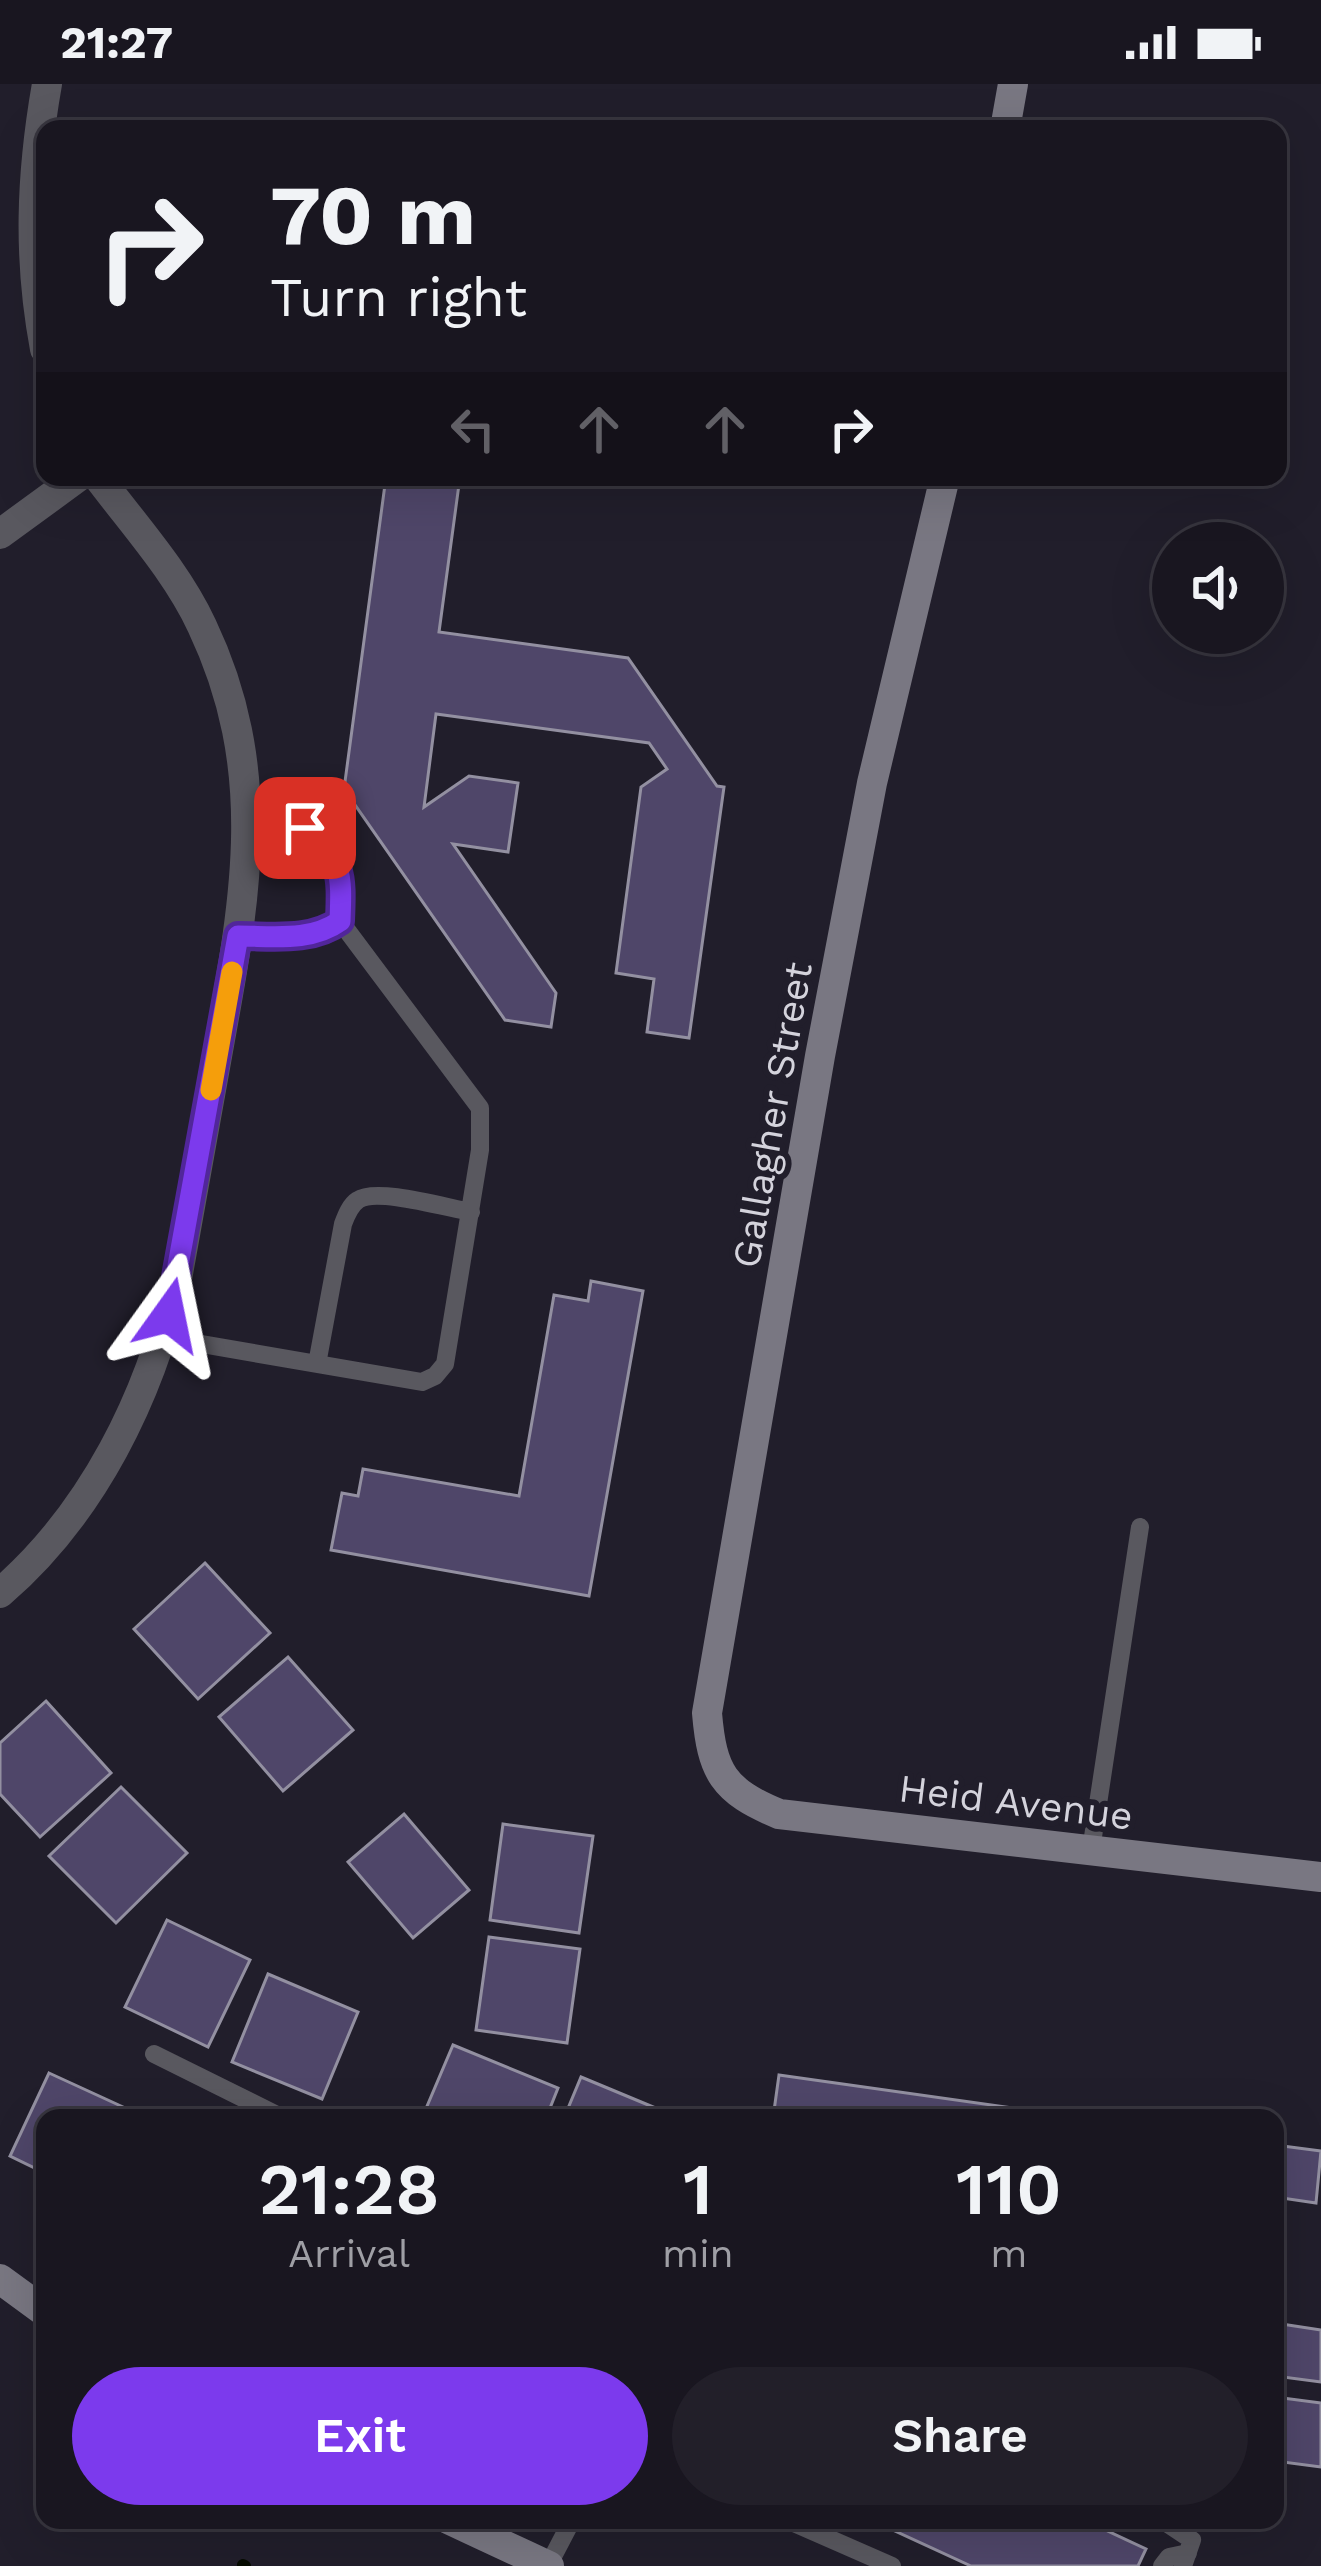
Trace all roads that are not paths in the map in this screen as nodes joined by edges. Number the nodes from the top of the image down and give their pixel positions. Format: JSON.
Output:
{"nodes":[{"id":1,"x":1013,"y":84,"type":"edge"},
{"id":2,"x":44,"y":85,"type":"edge"},
{"id":3,"x":40,"y":120,"type":"edge"},
{"id":4,"x":1007,"y":120,"type":"edge"},
{"id":5,"x":36,"y":153,"type":"edge"},
{"id":6,"x":36,"y":286,"type":"edge"},
{"id":7,"x":66,"y":486,"type":"edge"},
{"id":8,"x":105,"y":486,"type":"edge"},
{"id":9,"x":943,"y":486,"type":"edge"},
{"id":10,"x":0,"y":534,"type":"edge"},
{"id":11,"x":246,"y":804,"type":"junction"},
{"id":12,"x":340,"y":921,"type":"junction"},
{"id":13,"x":238,"y":936,"type":"junction"},
{"id":14,"x":471,"y":1212,"type":"junction"},
{"id":15,"x":161,"y":1337,"type":"junction"},
{"id":16,"x":317,"y":1364,"type":"junction"},
{"id":17,"x":1140,"y":1527,"type":"dead end"},
{"id":18,"x":0,"y":1593,"type":"edge"},
{"id":19,"x":718,"y":1769,"type":"joint"},
{"id":20,"x":1091,"y":1850,"type":"junction"},
{"id":21,"x":1321,"y":1877,"type":"edge"},
{"id":22,"x":154,"y":2054,"type":"dead end"},
{"id":23,"x":265,"y":2109,"type":"edge"},
{"id":24,"x":0,"y":2279,"type":"edge"},
{"id":25,"x":36,"y":2305,"type":"edge"},
{"id":26,"x":469,"y":2529,"type":"edge"},
{"id":27,"x":568,"y":2529,"type":"edge"},
{"id":28,"x":808,"y":2529,"type":"edge"},
{"id":29,"x":1176,"y":2529,"type":"edge"},
{"id":30,"x":1185,"y":2560,"type":"edge"},
{"id":31,"x":549,"y":2566,"type":"edge"},
{"id":32,"x":892,"y":2566,"type":"edge"},
{"id":33,"x":1162,"y":2566,"type":"edge"}],
"edges":[{"from":1,"to":4,"type":"street"},
{"from":2,"to":3,"type":"street"},
{"from":5,"to":6,"type":"street"},
{"from":7,"to":10,"type":"street"},
{"from":8,"to":11,"type":"street"},
{"from":9,"to":19,"type":"street","name":"Gallagher Street"},
{"from":11,"to":12,"type":"lane"},
{"from":11,"to":13,"type":"street"},
{"from":12,"to":13,"type":"lane"},
{"from":12,"to":14,"type":"lane"},
{"from":13,"to":15,"type":"street"},
{"from":14,"to":16,"type":"lane"},
{"from":14,"to":16,"type":"lane"},
{"from":15,"to":16,"type":"lane"},
{"from":15,"to":18,"type":"street"},
{"from":17,"to":20,"type":"lane"},
{"from":19,"to":20,"type":"street","name":"Heid Avenue"},
{"from":20,"to":21,"type":"street","name":"Heid Avenue"},
{"from":22,"to":23,"type":"lane"},
{"from":24,"to":25,"type":"street"},
{"from":26,"to":31,"type":"street"},
{"from":27,"to":31,"type":"lane"},
{"from":28,"to":32,"type":"lane"},
{"from":29,"to":30,"type":"lane"},
{"from":30,"to":33,"type":"lane"}]}
